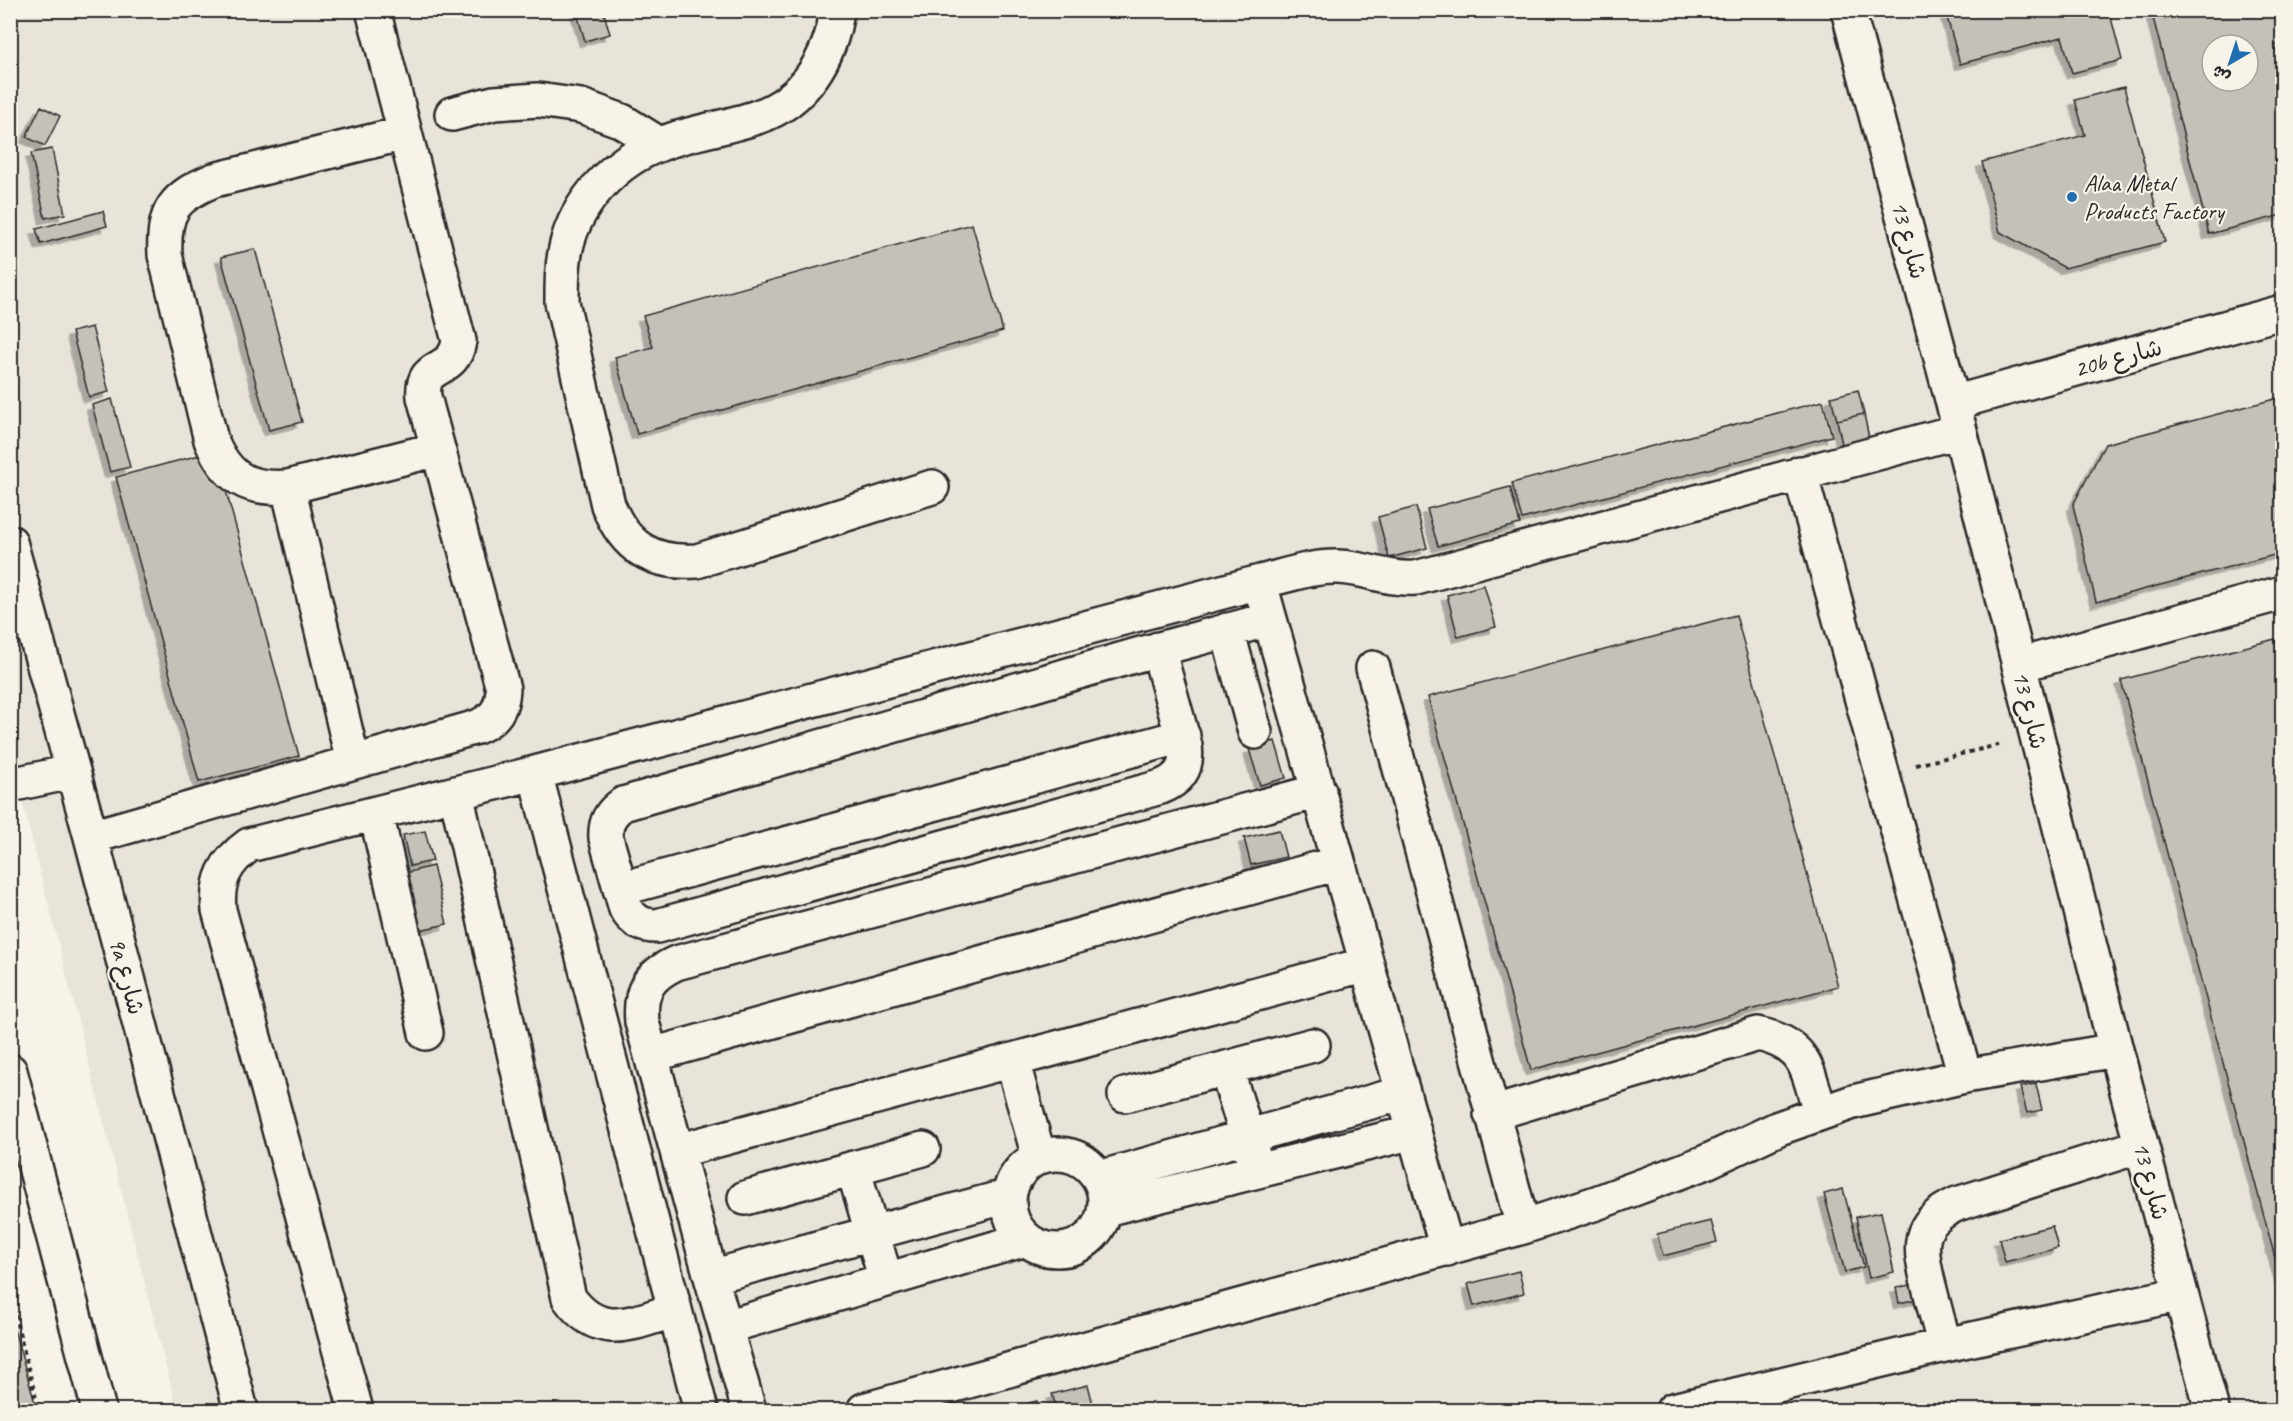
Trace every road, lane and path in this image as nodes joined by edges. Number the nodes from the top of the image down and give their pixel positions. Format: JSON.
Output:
{"nodes":[{"id":1,"x":373,"y":10,"type":"edge"},
{"id":2,"x":837,"y":10,"type":"edge"},
{"id":3,"x":1848,"y":10,"type":"edge"},
{"id":4,"x":452,"y":114,"type":"dead end"},
{"id":5,"x":405,"y":133,"type":"junction"},
{"id":6,"x":659,"y":144,"type":"junction"},
{"id":7,"x":2283,"y":312,"type":"edge"},
{"id":8,"x":1956,"y":417,"type":"junction"},
{"id":9,"x":438,"y":449,"type":"junction"},
{"id":10,"x":1800,"y":473,"type":"junction"},
{"id":11,"x":288,"y":487,"type":"junction"},
{"id":12,"x":932,"y":487,"type":"dead end"},
{"id":13,"x":10,"y":542,"type":"edge"},
{"id":14,"x":1260,"y":582,"type":"junction"},
{"id":15,"x":2283,"y":593,"type":"edge"},
{"id":16,"x":1270,"y":619,"type":"junction"},
{"id":17,"x":1227,"y":630,"type":"junction"},
{"id":18,"x":1158,"y":649,"type":"junction"},
{"id":19,"x":2019,"y":665,"type":"junction"},
{"id":20,"x":1373,"y":668,"type":"dead end"},
{"id":21,"x":1255,"y":732,"type":"dead end"},
{"id":22,"x":2036,"y":735,"type":"junction"},
{"id":23,"x":1183,"y":736,"type":"junction"},
{"id":24,"x":353,"y":762,"type":"junction"},
{"id":25,"x":71,"y":772,"type":"junction"},
{"id":26,"x":536,"y":773,"type":"junction"},
{"id":27,"x":1883,"y":774,"type":"junction"},
{"id":28,"x":10,"y":785,"type":"edge"},
{"id":29,"x":1318,"y":790,"type":"junction"},
{"id":30,"x":456,"y":793,"type":"junction"},
{"id":31,"x":376,"y":813,"type":"junction"},
{"id":32,"x":91,"y":837,"type":"junction"},
{"id":33,"x":1338,"y":862,"type":"junction"},
{"id":34,"x":620,"y":889,"type":"junction"},
{"id":35,"x":1366,"y":964,"type":"junction"},
{"id":36,"x":426,"y":1033,"type":"dead end"},
{"id":37,"x":1313,"y":1045,"type":"dead end"},
{"id":38,"x":2116,"y":1050,"type":"junction"},
{"id":39,"x":652,"y":1055,"type":"junction"},
{"id":40,"x":1012,"y":1060,"type":"junction"},
{"id":41,"x":1226,"y":1068,"type":"junction"},
{"id":42,"x":11,"y":1072,"type":"edge"},
{"id":43,"x":1965,"y":1076,"type":"junction"},
{"id":44,"x":1403,"y":1093,"type":"junction"},
{"id":45,"x":1125,"y":1095,"type":"dead end"},
{"id":46,"x":1820,"y":1112,"type":"junction"},
{"id":47,"x":1491,"y":1114,"type":"junction"},
{"id":48,"x":1414,"y":1132,"type":"junction"},
{"id":49,"x":1247,"y":1135,"type":"junction"},
{"id":50,"x":2141,"y":1146,"type":"junction"},
{"id":51,"x":923,"y":1149,"type":"dead end"},
{"id":52,"x":677,"y":1151,"type":"junction"},
{"id":53,"x":1039,"y":1157,"type":"junction"},
{"id":54,"x":853,"y":1168,"type":"junction"},
{"id":55,"x":1258,"y":1171,"type":"junction"},
{"id":56,"x":1102,"y":1193,"type":"junction"},
{"id":57,"x":1008,"y":1196,"type":"junction"},
{"id":58,"x":745,"y":1198,"type":"dead end"},
{"id":59,"x":1523,"y":1227,"type":"junction"},
{"id":60,"x":872,"y":1233,"type":"junction"},
{"id":61,"x":1026,"y":1239,"type":"junction"},
{"id":62,"x":1447,"y":1249,"type":"junction"},
{"id":63,"x":711,"y":1277,"type":"junction"},
{"id":64,"x":886,"y":1280,"type":"junction"},
{"id":65,"x":2181,"y":1294,"type":"junction"},
{"id":66,"x":10,"y":1297,"type":"edge"},
{"id":67,"x":675,"y":1310,"type":"junction"},
{"id":68,"x":726,"y":1327,"type":"junction"},
{"id":69,"x":1945,"y":1346,"type":"junction"},
{"id":70,"x":39,"y":1410,"type":"edge"},
{"id":71,"x":99,"y":1410,"type":"edge"},
{"id":72,"x":241,"y":1410,"type":"edge"},
{"id":73,"x":356,"y":1410,"type":"edge"},
{"id":74,"x":701,"y":1410,"type":"edge"},
{"id":75,"x":749,"y":1410,"type":"edge"},
{"id":76,"x":864,"y":1410,"type":"edge"},
{"id":77,"x":1673,"y":1410,"type":"edge"},
{"id":78,"x":2212,"y":1410,"type":"edge"}],
"edges":[{"from":1,"to":5,"type":"street"},
{"from":2,"to":6,"type":"street"},
{"from":3,"to":8,"type":"street","name":"شارع 13"},
{"from":4,"to":6,"type":"street"},
{"from":5,"to":9,"type":"street"},
{"from":5,"to":11,"type":"street"},
{"from":6,"to":12,"type":"street"},
{"from":7,"to":8,"type":"street","name":"20b شارع"},
{"from":8,"to":10,"type":"street","name":"20b شارع"},
{"from":8,"to":19,"type":"street","name":"شارع 13"},
{"from":9,"to":11,"type":"street"},
{"from":9,"to":24,"type":"street"},
{"from":10,"to":14,"type":"street","name":"20b شارع"},
{"from":10,"to":27,"type":"street"},
{"from":11,"to":24,"type":"street"},
{"from":13,"to":25,"type":"street","name":"9a شارع"},
{"from":14,"to":16,"type":"street"},
{"from":14,"to":26,"type":"street","name":"20b شارع"},
{"from":15,"to":19,"type":"street"},
{"from":16,"to":17,"type":"street"},
{"from":16,"to":29,"type":"street"},
{"from":17,"to":18,"type":"street"},
{"from":17,"to":21,"type":"street"},
{"from":18,"to":23,"type":"street"},
{"from":18,"to":34,"type":"street"},
{"from":19,"to":22,"type":"street","name":"شارع 13"},
{"from":20,"to":47,"type":"street"},
{"from":22,"to":27,"type":"path"},
{"from":22,"to":38,"type":"street","name":"شارع 13"},
{"from":23,"to":34,"type":"street"},
{"from":23,"to":34,"type":"street"},
{"from":24,"to":32,"type":"street"},
{"from":25,"to":28,"type":"street"},
{"from":25,"to":32,"type":"street","name":"9a شارع"},
{"from":26,"to":30,"type":"street","name":"20b شارع"},
{"from":26,"to":67,"type":"street"},
{"from":27,"to":43,"type":"street"},
{"from":29,"to":33,"type":"street"},
{"from":29,"to":39,"type":"street"},
{"from":30,"to":31,"type":"street","name":"20b شارع"},
{"from":30,"to":67,"type":"street"},
{"from":31,"to":36,"type":"street"},
{"from":31,"to":73,"type":"street","name":"20b شارع"},
{"from":32,"to":72,"type":"street","name":"9a شارع"},
{"from":33,"to":35,"type":"street"},
{"from":33,"to":39,"type":"street"},
{"from":35,"to":40,"type":"street"},
{"from":35,"to":44,"type":"street"},
{"from":37,"to":41,"type":"street"},
{"from":38,"to":43,"type":"street"},
{"from":38,"to":50,"type":"street","name":"شارع 13"},
{"from":39,"to":52,"type":"street"},
{"from":40,"to":52,"type":"street"},
{"from":40,"to":53,"type":"street"},
{"from":41,"to":45,"type":"street"},
{"from":41,"to":49,"type":"street"},
{"from":42,"to":71,"type":"street"},
{"from":43,"to":46,"type":"street"},
{"from":44,"to":48,"type":"street"},
{"from":44,"to":49,"type":"street"},
{"from":46,"to":47,"type":"street"},
{"from":46,"to":59,"type":"street"},
{"from":47,"to":59,"type":"street"},
{"from":48,"to":55,"type":"street"},
{"from":48,"to":62,"type":"street"},
{"from":49,"to":55,"type":"street"},
{"from":49,"to":56,"type":"street"},
{"from":50,"to":65,"type":"street","name":"شارع 13"},
{"from":50,"to":69,"type":"street"},
{"from":51,"to":54,"type":"street"},
{"from":52,"to":63,"type":"street"},
{"from":53,"to":56,"type":"street"},
{"from":53,"to":57,"type":"street"},
{"from":54,"to":58,"type":"street"},
{"from":54,"to":60,"type":"street"},
{"from":55,"to":56,"type":"street"},
{"from":56,"to":61,"type":"street"},
{"from":57,"to":60,"type":"street"},
{"from":57,"to":61,"type":"street"},
{"from":59,"to":62,"type":"street"},
{"from":60,"to":63,"type":"street"},
{"from":60,"to":64,"type":"street"},
{"from":61,"to":64,"type":"street"},
{"from":62,"to":76,"type":"street"},
{"from":63,"to":68,"type":"street"},
{"from":64,"to":68,"type":"street"},
{"from":65,"to":69,"type":"street"},
{"from":65,"to":78,"type":"street","name":"شارع 13"},
{"from":66,"to":70,"type":"path"},
{"from":67,"to":74,"type":"street"},
{"from":68,"to":75,"type":"street"},
{"from":69,"to":77,"type":"street"}]}
